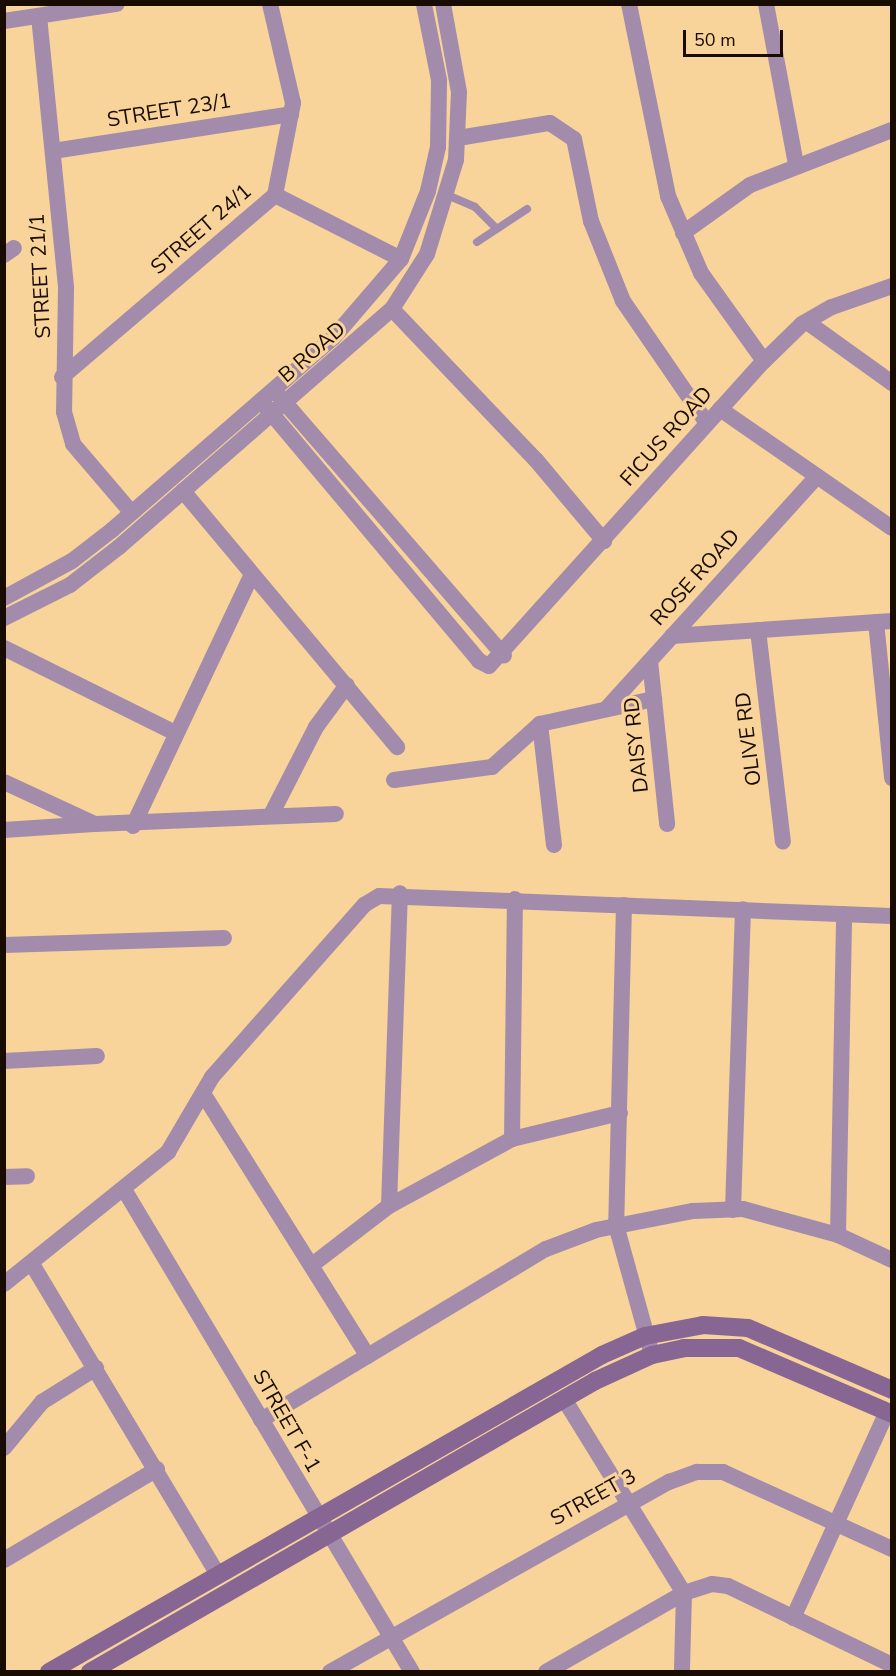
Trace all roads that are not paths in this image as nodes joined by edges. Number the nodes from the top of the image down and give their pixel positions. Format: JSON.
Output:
{"nodes":[{"id":1,"x":117,"y":4,"type":"edge"},
{"id":2,"x":270,"y":4,"type":"edge"},
{"id":3,"x":629,"y":4,"type":"edge"},
{"id":4,"x":766,"y":4,"type":"edge"},
{"id":5,"x":449,"y":6,"type":"edge"},
{"id":6,"x":425,"y":8,"type":"edge"},
{"id":7,"x":39,"y":16,"type":"junction"},
{"id":8,"x":4,"y":21,"type":"edge"},
{"id":9,"x":291,"y":114,"type":"junction"},
{"id":10,"x":891,"y":130,"type":"edge"},
{"id":11,"x":458,"y":138,"type":"junction"},
{"id":12,"x":53,"y":151,"type":"junction"},
{"id":13,"x":796,"y":164,"type":"junction"},
{"id":14,"x":275,"y":195,"type":"junction"},
{"id":15,"x":447,"y":195,"type":"junction"},
{"id":16,"x":527,"y":208,"type":"dead end"},
{"id":17,"x":496,"y":228,"type":"junction"},
{"id":18,"x":683,"y":233,"type":"junction"},
{"id":19,"x":477,"y":242,"type":"dead end"},
{"id":20,"x":401,"y":259,"type":"junction"},
{"id":21,"x":891,"y":286,"type":"edge"},
{"id":22,"x":392,"y":309,"type":"junction"},
{"id":23,"x":807,"y":322,"type":"junction"},
{"id":24,"x":764,"y":361,"type":"junction"},
{"id":25,"x":62,"y":377,"type":"junction"},
{"id":26,"x":891,"y":383,"type":"edge"},
{"id":27,"x":274,"y":390,"type":"junction"},
{"id":28,"x":261,"y":401,"type":"junction"},
{"id":29,"x":280,"y":409,"type":"junction"},
{"id":30,"x":720,"y":409,"type":"junction"},
{"id":31,"x":706,"y":423,"type":"junction"},
{"id":32,"x":817,"y":476,"type":"junction"},
{"id":33,"x":183,"y":491,"type":"junction"},
{"id":34,"x":131,"y":512,"type":"junction"},
{"id":35,"x":891,"y":528,"type":"edge"},
{"id":36,"x":604,"y":541,"type":"junction"},
{"id":37,"x":251,"y":576,"type":"junction"},
{"id":38,"x":4,"y":598,"type":"edge"},
{"id":39,"x":4,"y":618,"type":"edge"},
{"id":40,"x":884,"y":621,"type":"edge"},
{"id":41,"x":758,"y":630,"type":"junction"},
{"id":42,"x":672,"y":636,"type":"junction"},
{"id":43,"x":4,"y":648,"type":"edge"},
{"id":44,"x":650,"y":661,"type":"junction"},
{"id":45,"x":347,"y":685,"type":"junction"},
{"id":46,"x":654,"y":699,"type":"junction"},
{"id":47,"x":607,"y":708,"type":"junction"},
{"id":48,"x":540,"y":724,"type":"junction"},
{"id":49,"x":175,"y":733,"type":"junction"},
{"id":50,"x":397,"y":747,"type":"dead end"},
{"id":51,"x":891,"y":778,"type":"edge"},
{"id":52,"x":394,"y":780,"type":"dead end"},
{"id":53,"x":4,"y":782,"type":"edge"},
{"id":54,"x":336,"y":814,"type":"dead end"},
{"id":55,"x":271,"y":815,"type":"junction"},
{"id":56,"x":95,"y":824,"type":"junction"},
{"id":57,"x":667,"y":824,"type":"dead end"},
{"id":58,"x":133,"y":826,"type":"junction"},
{"id":59,"x":4,"y":830,"type":"edge"},
{"id":60,"x":783,"y":842,"type":"dead end"},
{"id":61,"x":554,"y":846,"type":"dead end"},
{"id":62,"x":400,"y":893,"type":"junction"},
{"id":63,"x":515,"y":899,"type":"junction"},
{"id":64,"x":624,"y":905,"type":"junction"},
{"id":65,"x":743,"y":909,"type":"junction"},
{"id":66,"x":844,"y":914,"type":"junction"},
{"id":67,"x":891,"y":916,"type":"edge"},
{"id":68,"x":224,"y":938,"type":"dead end"},
{"id":69,"x":4,"y":945,"type":"edge"},
{"id":70,"x":97,"y":1056,"type":"dead end"},
{"id":71,"x":4,"y":1061,"type":"edge"},
{"id":72,"x":204,"y":1095,"type":"junction"},
{"id":73,"x":620,"y":1113,"type":"junction"},
{"id":74,"x":512,"y":1139,"type":"junction"},
{"id":75,"x":27,"y":1176,"type":"dead end"},
{"id":76,"x":4,"y":1177,"type":"edge"},
{"id":77,"x":125,"y":1191,"type":"junction"},
{"id":78,"x":389,"y":1206,"type":"junction"},
{"id":79,"x":733,"y":1210,"type":"junction"},
{"id":80,"x":616,"y":1225,"type":"junction"},
{"id":81,"x":838,"y":1235,"type":"junction"},
{"id":82,"x":891,"y":1260,"type":"edge"},
{"id":83,"x":32,"y":1264,"type":"junction"},
{"id":84,"x":312,"y":1265,"type":"junction"},
{"id":85,"x":4,"y":1284,"type":"edge"},
{"id":86,"x":645,"y":1336,"type":"junction"},
{"id":87,"x":652,"y":1355,"type":"junction"},
{"id":88,"x":368,"y":1356,"type":"junction"},
{"id":89,"x":96,"y":1368,"type":"junction"},
{"id":90,"x":891,"y":1390,"type":"edge"},
{"id":91,"x":564,"y":1399,"type":"junction"},
{"id":92,"x":889,"y":1413,"type":"edge"},
{"id":93,"x":261,"y":1420,"type":"junction"},
{"id":94,"x":4,"y":1448,"type":"edge"},
{"id":95,"x":157,"y":1469,"type":"junction"},
{"id":96,"x":630,"y":1503,"type":"junction"},
{"id":97,"x":317,"y":1519,"type":"junction"},
{"id":98,"x":836,"y":1523,"type":"junction"},
{"id":99,"x":328,"y":1536,"type":"junction"},
{"id":100,"x":891,"y":1549,"type":"edge"},
{"id":101,"x":4,"y":1560,"type":"edge"},
{"id":102,"x":218,"y":1575,"type":"junction"},
{"id":103,"x":684,"y":1593,"type":"junction"},
{"id":104,"x":793,"y":1618,"type":"junction"},
{"id":105,"x":390,"y":1637,"type":"junction"},
{"id":106,"x":891,"y":1665,"type":"edge"},
{"id":107,"x":49,"y":1671,"type":"edge"},
{"id":108,"x":90,"y":1671,"type":"edge"},
{"id":109,"x":330,"y":1671,"type":"edge"},
{"id":110,"x":412,"y":1671,"type":"edge"},
{"id":111,"x":546,"y":1671,"type":"edge"},
{"id":112,"x":682,"y":1671,"type":"edge"}],
"edges":[{"from":1,"to":7,"type":"street"},
{"from":2,"to":9,"type":"street","name":"STREET 24/1"},
{"from":3,"to":18,"type":"street"},
{"from":4,"to":13,"type":"street"},
{"from":5,"to":6,"type":"street"},
{"from":5,"to":11,"type":"street","name":"B ROAD"},
{"from":6,"to":20,"type":"street","name":"B ROAD"},
{"from":7,"to":8,"type":"street"},
{"from":7,"to":12,"type":"street","name":"STREET 21/1"},
{"from":9,"to":12,"type":"street","name":"STREET 23/1"},
{"from":9,"to":14,"type":"street","name":"STREET 24/1"},
{"from":10,"to":13,"type":"street"},
{"from":11,"to":15,"type":"street","name":"B ROAD"},
{"from":11,"to":31,"type":"street"},
{"from":12,"to":25,"type":"street","name":"STREET 21/1"},
{"from":13,"to":18,"type":"street"},
{"from":14,"to":20,"type":"street"},
{"from":14,"to":25,"type":"street","name":"STREET 24/1"},
{"from":15,"to":17,"type":"lane"},
{"from":15,"to":22,"type":"street","name":"B ROAD"},
{"from":16,"to":17,"type":"lane"},
{"from":17,"to":19,"type":"lane"},
{"from":18,"to":24,"type":"street"},
{"from":20,"to":27,"type":"street","name":"B ROAD"},
{"from":21,"to":23,"type":"street","name":"FICUS ROAD"},
{"from":22,"to":29,"type":"street","name":"B ROAD"},
{"from":22,"to":36,"type":"street"},
{"from":23,"to":24,"type":"street","name":"FICUS ROAD"},
{"from":23,"to":26,"type":"street"},
{"from":24,"to":30,"type":"street","name":"FICUS ROAD"},
{"from":25,"to":34,"type":"street","name":"STREET 21/1"},
{"from":27,"to":28,"type":"street","name":"B ROAD"},
{"from":27,"to":29,"type":"street"},
{"from":28,"to":29,"type":"street"},
{"from":28,"to":34,"type":"street","name":"B ROAD"},
{"from":29,"to":33,"type":"street","name":"B ROAD"},
{"from":29,"to":36,"type":"street","name":"FICUS ROAD"},
{"from":30,"to":31,"type":"street","name":"FICUS ROAD"},
{"from":30,"to":32,"type":"street"},
{"from":31,"to":36,"type":"street","name":"FICUS ROAD"},
{"from":32,"to":35,"type":"street"},
{"from":32,"to":42,"type":"street","name":"ROSE ROAD"},
{"from":33,"to":37,"type":"street"},
{"from":33,"to":39,"type":"street","name":"B ROAD"},
{"from":34,"to":38,"type":"street","name":"B ROAD"},
{"from":37,"to":45,"type":"street"},
{"from":37,"to":49,"type":"street"},
{"from":40,"to":41,"type":"street"},
{"from":40,"to":51,"type":"street"},
{"from":41,"to":42,"type":"street"},
{"from":41,"to":60,"type":"street","name":"OLIVE RD"},
{"from":42,"to":44,"type":"street","name":"ROSE ROAD"},
{"from":43,"to":49,"type":"street"},
{"from":44,"to":46,"type":"street","name":"DAISY RD"},
{"from":44,"to":47,"type":"street","name":"ROSE ROAD"},
{"from":45,"to":50,"type":"street"},
{"from":45,"to":55,"type":"street"},
{"from":46,"to":47,"type":"street"},
{"from":46,"to":57,"type":"street","name":"DAISY RD"},
{"from":47,"to":48,"type":"street"},
{"from":48,"to":52,"type":"street"},
{"from":48,"to":61,"type":"street"},
{"from":49,"to":58,"type":"street"},
{"from":53,"to":56,"type":"street"},
{"from":54,"to":55,"type":"street"},
{"from":55,"to":58,"type":"street"},
{"from":56,"to":58,"type":"street"},
{"from":56,"to":59,"type":"street"},
{"from":62,"to":63,"type":"street"},
{"from":62,"to":72,"type":"street"},
{"from":62,"to":78,"type":"street"},
{"from":63,"to":64,"type":"street"},
{"from":63,"to":74,"type":"street"},
{"from":64,"to":65,"type":"street"},
{"from":64,"to":73,"type":"street"},
{"from":65,"to":66,"type":"street"},
{"from":65,"to":79,"type":"street"},
{"from":66,"to":67,"type":"street"},
{"from":66,"to":81,"type":"street"},
{"from":68,"to":69,"type":"street"},
{"from":70,"to":71,"type":"street"},
{"from":72,"to":77,"type":"street"},
{"from":72,"to":84,"type":"street"},
{"from":73,"to":74,"type":"street"},
{"from":73,"to":80,"type":"street"},
{"from":74,"to":78,"type":"street"},
{"from":75,"to":76,"type":"street"},
{"from":77,"to":83,"type":"street"},
{"from":77,"to":93,"type":"street","name":"STREET F-1"},
{"from":78,"to":84,"type":"street"},
{"from":79,"to":80,"type":"street"},
{"from":79,"to":81,"type":"street"},
{"from":80,"to":86,"type":"street"},
{"from":80,"to":88,"type":"street"},
{"from":81,"to":82,"type":"street"},
{"from":83,"to":85,"type":"street"},
{"from":83,"to":89,"type":"street"},
{"from":84,"to":88,"type":"street"},
{"from":86,"to":87,"type":"street"},
{"from":86,"to":90,"type":"street"},
{"from":86,"to":97,"type":"street"},
{"from":87,"to":91,"type":"street"},
{"from":87,"to":92,"type":"street"},
{"from":88,"to":93,"type":"street"},
{"from":89,"to":94,"type":"street"},
{"from":89,"to":95,"type":"street"},
{"from":91,"to":96,"type":"street"},
{"from":91,"to":99,"type":"street"},
{"from":92,"to":98,"type":"street"},
{"from":93,"to":97,"type":"street","name":"STREET F-1"},
{"from":95,"to":101,"type":"street"},
{"from":95,"to":102,"type":"street"},
{"from":96,"to":98,"type":"street","name":"STREET 3"},
{"from":96,"to":103,"type":"street"},
{"from":96,"to":105,"type":"street","name":"STREET 3"},
{"from":97,"to":99,"type":"street","name":"STREET F-1"},
{"from":97,"to":102,"type":"street"},
{"from":98,"to":100,"type":"street","name":"STREET 3"},
{"from":98,"to":104,"type":"street"},
{"from":99,"to":105,"type":"street","name":"STREET F-1"},
{"from":99,"to":108,"type":"street"},
{"from":102,"to":107,"type":"street"},
{"from":103,"to":104,"type":"street"},
{"from":103,"to":111,"type":"street"},
{"from":103,"to":112,"type":"street"},
{"from":104,"to":106,"type":"street"},
{"from":105,"to":109,"type":"street","name":"STREET 3"},
{"from":105,"to":110,"type":"street","name":"STREET F-1"}]}
